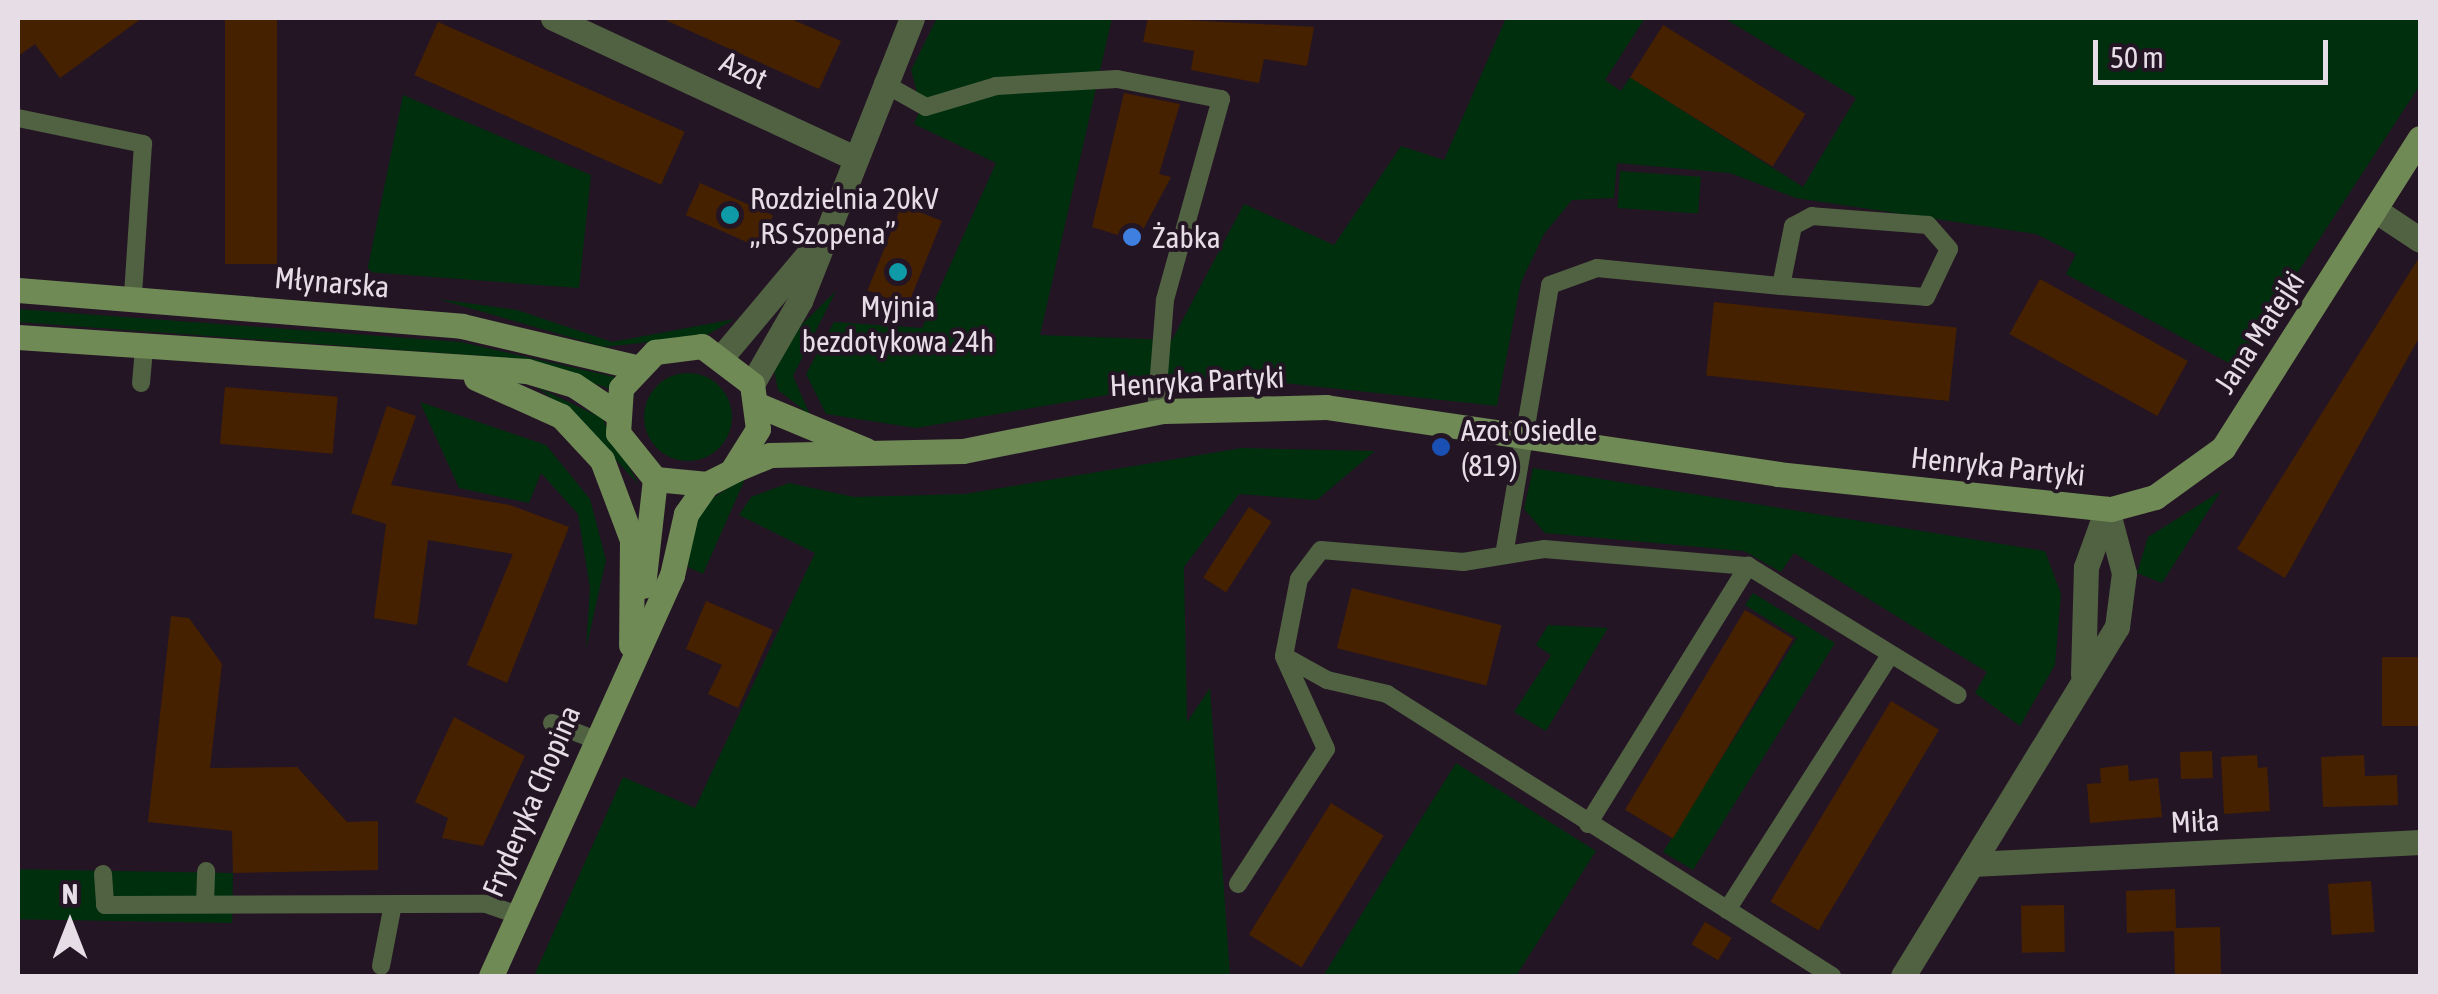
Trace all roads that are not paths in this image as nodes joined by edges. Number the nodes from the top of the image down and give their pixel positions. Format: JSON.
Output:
{"nodes":[{"id":1,"x":553,"y":18,"type":"edge"},
{"id":2,"x":912,"y":18,"type":"edge"},
{"id":3,"x":883,"y":82,"type":"junction"},
{"id":4,"x":18,"y":118,"type":"edge"},
{"id":5,"x":2420,"y":138,"type":"edge"},
{"id":6,"x":853,"y":156,"type":"junction"},
{"id":7,"x":2375,"y":210,"type":"junction"},
{"id":8,"x":2420,"y":240,"type":"edge"},
{"id":9,"x":816,"y":244,"type":"junction"},
{"id":10,"x":1781,"y":286,"type":"junction"},
{"id":11,"x":18,"y":290,"type":"edge"},
{"id":12,"x":133,"y":296,"type":"junction"},
{"id":13,"x":18,"y":337,"type":"edge"},
{"id":14,"x":144,"y":347,"type":"junction"},
{"id":15,"x":724,"y":354,"type":"junction"},
{"id":16,"x":635,"y":367,"type":"junction"},
{"id":17,"x":462,"y":372,"type":"junction"},
{"id":18,"x":141,"y":383,"type":"dead end"},
{"id":19,"x":755,"y":394,"type":"junction"},
{"id":20,"x":1156,"y":412,"type":"junction"},
{"id":21,"x":616,"y":413,"type":"junction"},
{"id":22,"x":1526,"y":434,"type":"junction"},
{"id":23,"x":875,"y":454,"type":"junction"},
{"id":24,"x":732,"y":470,"type":"junction"},
{"id":25,"x":655,"y":479,"type":"junction"},
{"id":26,"x":707,"y":484,"type":"junction"},
{"id":27,"x":2108,"y":509,"type":"junction"},
{"id":28,"x":1504,"y":555,"type":"junction"},
{"id":29,"x":1748,"y":566,"type":"junction"},
{"id":30,"x":631,"y":650,"type":"junction"},
{"id":31,"x":1890,"y":655,"type":"junction"},
{"id":32,"x":1284,"y":656,"type":"junction"},
{"id":33,"x":2081,"y":690,"type":"junction"},
{"id":34,"x":1958,"y":696,"type":"dead end"},
{"id":35,"x":552,"y":723,"type":"dead end"},
{"id":36,"x":593,"y":739,"type":"junction"},
{"id":37,"x":1588,"y":824,"type":"junction"},
{"id":38,"x":2420,"y":842,"type":"edge"},
{"id":39,"x":1972,"y":864,"type":"junction"},
{"id":40,"x":206,"y":872,"type":"dead end"},
{"id":41,"x":103,"y":874,"type":"dead end"},
{"id":42,"x":1238,"y":884,"type":"dead end"},
{"id":43,"x":205,"y":904,"type":"junction"},
{"id":44,"x":394,"y":904,"type":"junction"},
{"id":45,"x":1727,"y":910,"type":"junction"},
{"id":46,"x":518,"y":915,"type":"junction"},
{"id":47,"x":381,"y":966,"type":"dead end"},
{"id":48,"x":491,"y":976,"type":"edge"},
{"id":49,"x":1832,"y":976,"type":"edge"},
{"id":50,"x":1902,"y":976,"type":"edge"}],
"edges":[{"from":1,"to":6,"type":"street","name":"Azot"},
{"from":2,"to":3,"type":"street"},
{"from":3,"to":6,"type":"street"},
{"from":3,"to":20,"type":"lane"},
{"from":4,"to":12,"type":"lane"},
{"from":5,"to":7,"type":"main road","name":"Jana Matejki"},
{"from":6,"to":9,"type":"street"},
{"from":7,"to":8,"type":"street"},
{"from":7,"to":27,"type":"main road","name":"Jana Matejki"},
{"from":9,"to":15,"type":"street"},
{"from":9,"to":19,"type":"street"},
{"from":10,"to":10,"type":"lane"},
{"from":10,"to":22,"type":"lane"},
{"from":11,"to":12,"type":"main road","name":"Młynarska"},
{"from":12,"to":16,"type":"main road","name":"Młynarska"},
{"from":13,"to":14,"type":"main road"},
{"from":14,"to":17,"type":"main road"},
{"from":14,"to":18,"type":"lane"},
{"from":15,"to":16,"type":"main road"},
{"from":15,"to":19,"type":"main road"},
{"from":16,"to":21,"type":"main road"},
{"from":17,"to":21,"type":"main road"},
{"from":17,"to":30,"type":"main road"},
{"from":19,"to":23,"type":"main road"},
{"from":19,"to":24,"type":"main road"},
{"from":20,"to":22,"type":"main road","name":"Henryka Partyki"},
{"from":20,"to":23,"type":"main road","name":"Henryka Partyki"},
{"from":21,"to":25,"type":"main road"},
{"from":22,"to":27,"type":"main road","name":"Henryka Partyki"},
{"from":22,"to":28,"type":"lane"},
{"from":23,"to":24,"type":"main road"},
{"from":24,"to":26,"type":"main road"},
{"from":25,"to":26,"type":"main road"},
{"from":25,"to":30,"type":"main road","name":"Fryderyka Chopina"},
{"from":26,"to":30,"type":"main road","name":"Fryderyka Chopina"},
{"from":27,"to":33,"type":"street"},
{"from":27,"to":33,"type":"street"},
{"from":28,"to":29,"type":"lane"},
{"from":28,"to":32,"type":"lane"},
{"from":29,"to":31,"type":"lane"},
{"from":29,"to":37,"type":"lane"},
{"from":30,"to":36,"type":"main road","name":"Fryderyka Chopina"},
{"from":31,"to":34,"type":"lane"},
{"from":31,"to":45,"type":"lane"},
{"from":32,"to":37,"type":"lane"},
{"from":32,"to":42,"type":"lane"},
{"from":33,"to":39,"type":"street"},
{"from":35,"to":36,"type":"lane"},
{"from":36,"to":46,"type":"main road","name":"Fryderyka Chopina"},
{"from":37,"to":45,"type":"lane"},
{"from":38,"to":39,"type":"street","name":"Miła"},
{"from":39,"to":50,"type":"street"},
{"from":40,"to":43,"type":"lane"},
{"from":41,"to":43,"type":"lane"},
{"from":43,"to":44,"type":"lane"},
{"from":44,"to":46,"type":"lane"},
{"from":44,"to":47,"type":"lane"},
{"from":45,"to":49,"type":"lane"},
{"from":46,"to":48,"type":"main road","name":"Fryderyka Chopina"}]}
